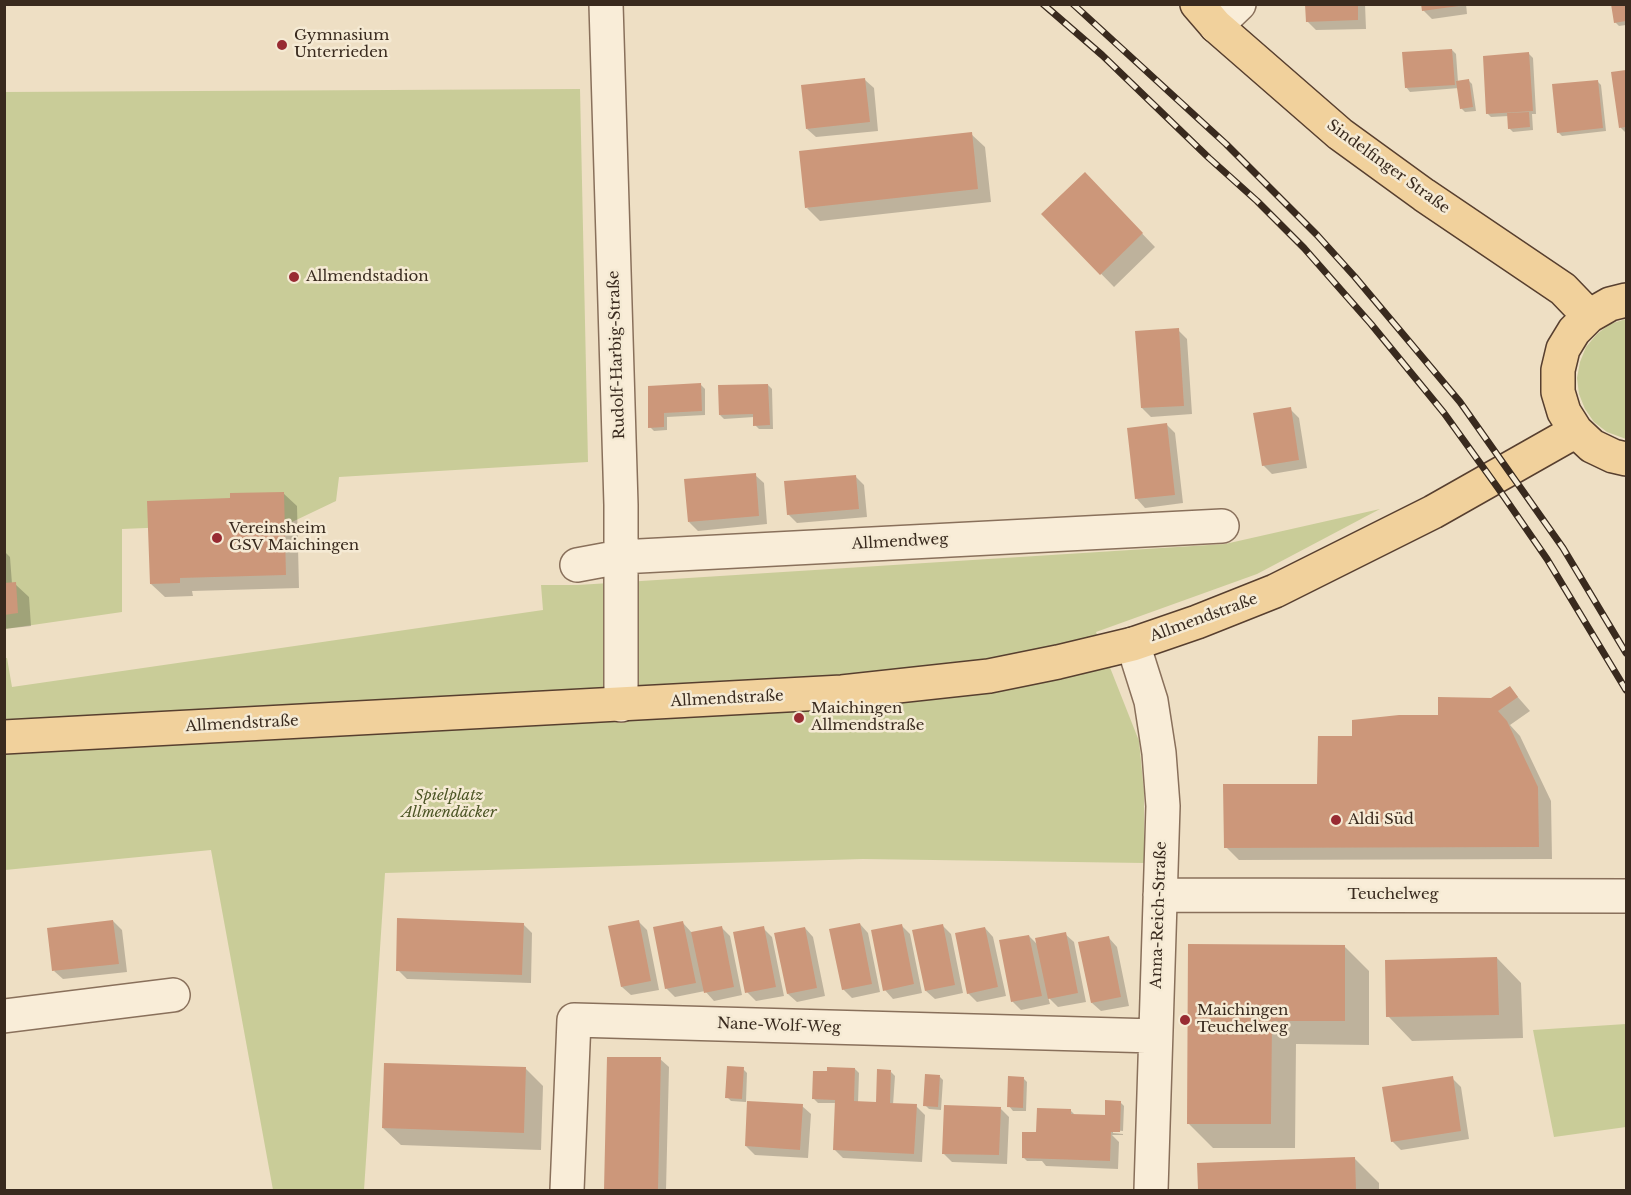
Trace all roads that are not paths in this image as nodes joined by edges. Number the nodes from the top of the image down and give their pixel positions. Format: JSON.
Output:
{"nodes":[{"id":1,"x":606,"y":4,"type":"edge"},
{"id":2,"x":1217,"y":12,"type":"edge"},
{"id":3,"x":1626,"y":300,"type":"edge"},
{"id":4,"x":1589,"y":316,"type":"junction"},
{"id":5,"x":1576,"y":431,"type":"junction"},
{"id":6,"x":1626,"y":459,"type":"edge"},
{"id":7,"x":1222,"y":526,"type":"dead end"},
{"id":8,"x":620,"y":558,"type":"junction"},
{"id":9,"x":577,"y":565,"type":"dead end"},
{"id":10,"x":1133,"y":644,"type":"junction"},
{"id":11,"x":621,"y":705,"type":"junction"},
{"id":12,"x":4,"y":736,"type":"edge"},
{"id":13,"x":1160,"y":895,"type":"junction"},
{"id":14,"x":1626,"y":896,"type":"edge"},
{"id":15,"x":173,"y":995,"type":"dead end"},
{"id":16,"x":4,"y":1016,"type":"edge"},
{"id":17,"x":1155,"y":1036,"type":"junction"},
{"id":18,"x":567,"y":1191,"type":"edge"},
{"id":19,"x":1151,"y":1191,"type":"edge"}],
"edges":[{"from":1,"to":8,"type":"street","name":"Rudolf-Harbig-Straße"},
{"from":2,"to":4,"type":"main road","name":"Sindelfinger Straße"},
{"from":3,"to":4,"type":"main road"},
{"from":4,"to":5,"type":"main road"},
{"from":5,"to":6,"type":"main road"},
{"from":5,"to":10,"type":"main road","name":"Allmendstraße"},
{"from":7,"to":8,"type":"street","name":"Allmendweg"},
{"from":8,"to":9,"type":"street","name":"Allmendweg"},
{"from":8,"to":11,"type":"street","name":"Rudolf-Harbig-Straße"},
{"from":10,"to":11,"type":"main road","name":"Allmendstraße"},
{"from":10,"to":13,"type":"street","name":"Anna-Reich-Straße"},
{"from":11,"to":12,"type":"main road","name":"Allmendstraße"},
{"from":13,"to":14,"type":"street","name":"Teuchelweg"},
{"from":13,"to":17,"type":"street","name":"Anna-Reich-Straße"},
{"from":15,"to":16,"type":"street"},
{"from":17,"to":18,"type":"street","name":"Nane-Wolf-Weg"},
{"from":17,"to":19,"type":"street","name":"Anna-Reich-Straße"}]}
